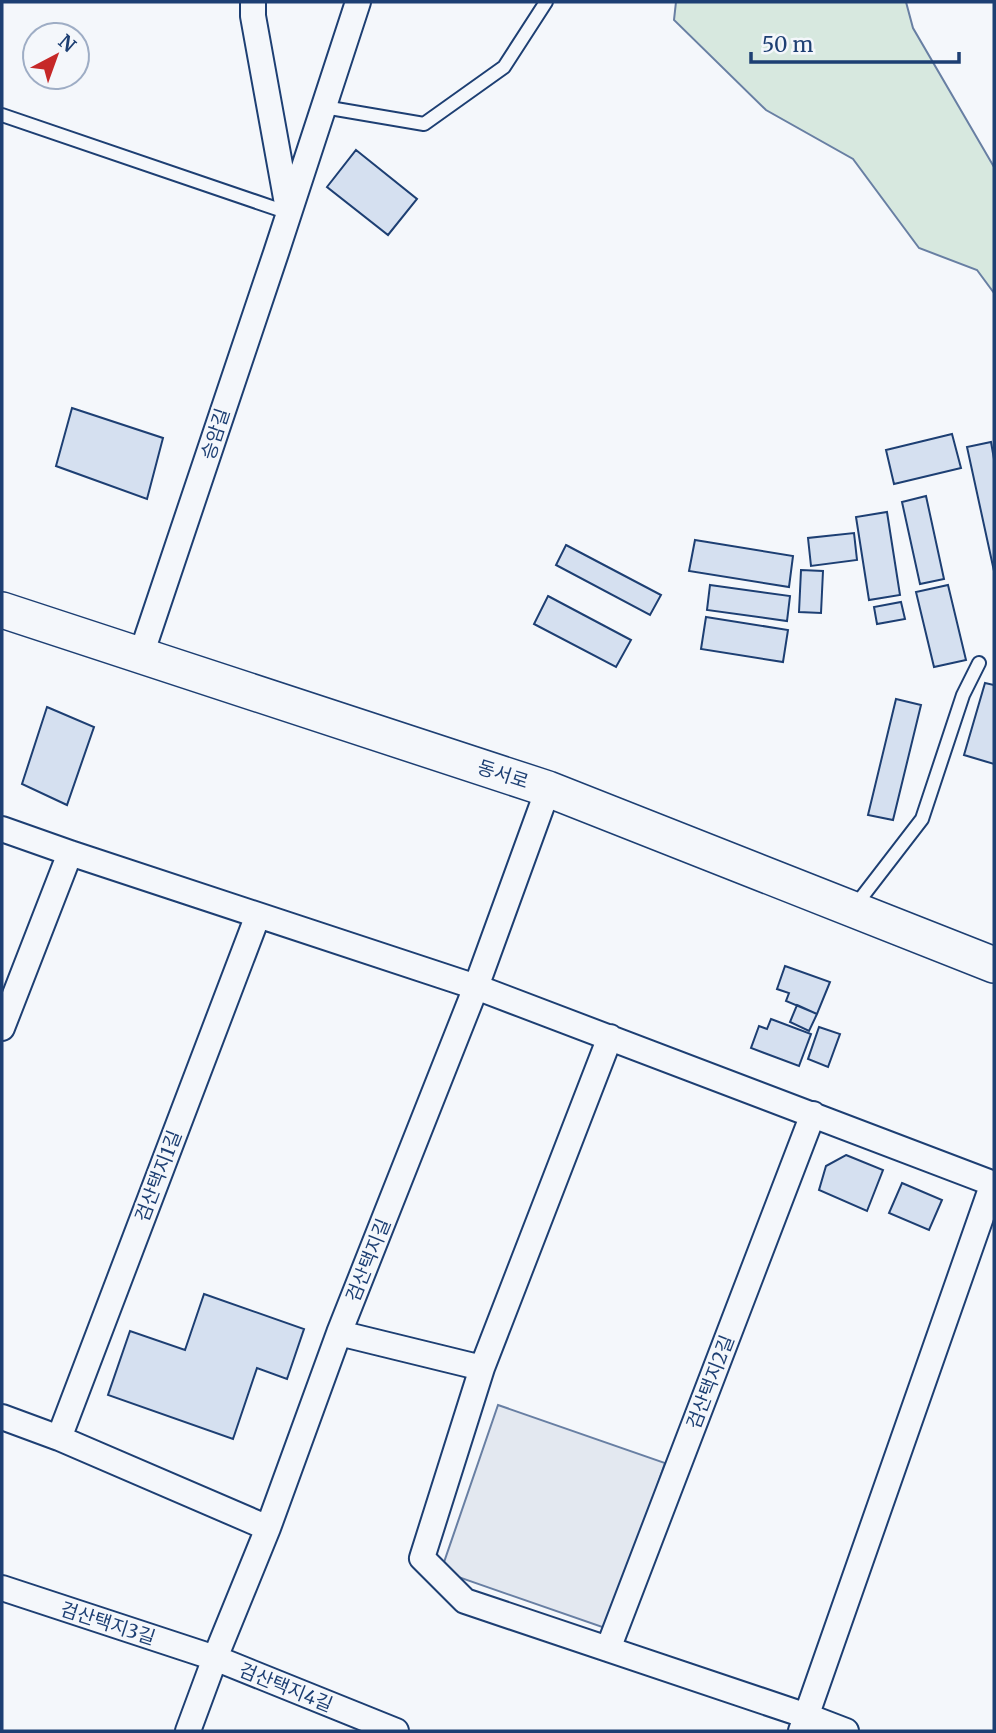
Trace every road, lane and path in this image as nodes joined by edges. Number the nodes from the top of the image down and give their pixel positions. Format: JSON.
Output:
{"nodes":[{"id":1,"x":253,"y":2,"type":"edge"},
{"id":2,"x":358,"y":2,"type":"edge"},
{"id":3,"x":546,"y":2,"type":"edge"},
{"id":4,"x":324,"y":107,"type":"junction"},
{"id":5,"x":2,"y":115,"type":"edge"},
{"id":6,"x":289,"y":213,"type":"junction"},
{"id":7,"x":2,"y":610,"type":"edge"},
{"id":8,"x":141,"y":655,"type":"junction"},
{"id":9,"x":979,"y":663,"type":"dead end"},
{"id":10,"x":548,"y":789,"type":"junction"},
{"id":11,"x":2,"y":829,"type":"edge"},
{"id":12,"x":70,"y":853,"type":"junction"},
{"id":13,"x":853,"y":909,"type":"junction"},
{"id":14,"x":258,"y":915,"type":"junction"},
{"id":15,"x":994,"y":965,"type":"edge"},
{"id":16,"x":476,"y":987,"type":"junction"},
{"id":17,"x":2,"y":1028,"type":"edge"},
{"id":18,"x":610,"y":1037,"type":"junction"},
{"id":19,"x":813,"y":1114,"type":"junction"},
{"id":20,"x":994,"y":1184,"type":"edge"},
{"id":21,"x":339,"y":1334,"type":"junction"},
{"id":22,"x":482,"y":1368,"type":"junction"},
{"id":23,"x":2,"y":1417,"type":"edge"},
{"id":24,"x":59,"y":1438,"type":"junction"},
{"id":25,"x":268,"y":1528,"type":"junction"},
{"id":26,"x":2,"y":1588,"type":"edge"},
{"id":27,"x":608,"y":1649,"type":"junction"},
{"id":28,"x":215,"y":1658,"type":"junction"},
{"id":29,"x":804,"y":1724,"type":"edge"},
{"id":30,"x":188,"y":1731,"type":"edge"},
{"id":31,"x":396,"y":1731,"type":"edge"},
{"id":32,"x":846,"y":1731,"type":"edge"}],
"edges":[{"from":1,"to":6,"type":"street","name":"승암길"},
{"from":2,"to":4,"type":"street","name":"승암길"},
{"from":3,"to":4,"type":"lane"},
{"from":4,"to":6,"type":"street","name":"승암길"},
{"from":5,"to":6,"type":"lane"},
{"from":6,"to":8,"type":"street","name":"승암길"},
{"from":7,"to":8,"type":"main road","name":"동서로"},
{"from":8,"to":10,"type":"main road","name":"동서로"},
{"from":9,"to":13,"type":"lane"},
{"from":10,"to":13,"type":"main road","name":"동서로"},
{"from":10,"to":16,"type":"street","name":"검산택지길"},
{"from":11,"to":12,"type":"street"},
{"from":12,"to":14,"type":"street"},
{"from":12,"to":17,"type":"street"},
{"from":13,"to":15,"type":"main road","name":"동서로"},
{"from":14,"to":16,"type":"street"},
{"from":14,"to":24,"type":"street","name":"검산택지1길"},
{"from":16,"to":18,"type":"street"},
{"from":16,"to":21,"type":"street","name":"검산택지길"},
{"from":18,"to":19,"type":"street"},
{"from":18,"to":22,"type":"street"},
{"from":19,"to":20,"type":"street"},
{"from":19,"to":27,"type":"street","name":"검산택지2길"},
{"from":20,"to":29,"type":"street"},
{"from":21,"to":22,"type":"street"},
{"from":21,"to":25,"type":"street","name":"검산택지길"},
{"from":22,"to":27,"type":"street"},
{"from":23,"to":24,"type":"street"},
{"from":24,"to":25,"type":"street"},
{"from":25,"to":28,"type":"street","name":"검산택지길"},
{"from":26,"to":28,"type":"street","name":"검산택지3길"},
{"from":27,"to":29,"type":"street"},
{"from":28,"to":30,"type":"street","name":"검산택지길"},
{"from":28,"to":31,"type":"street","name":"검산택지4길"},
{"from":29,"to":32,"type":"street"}]}
